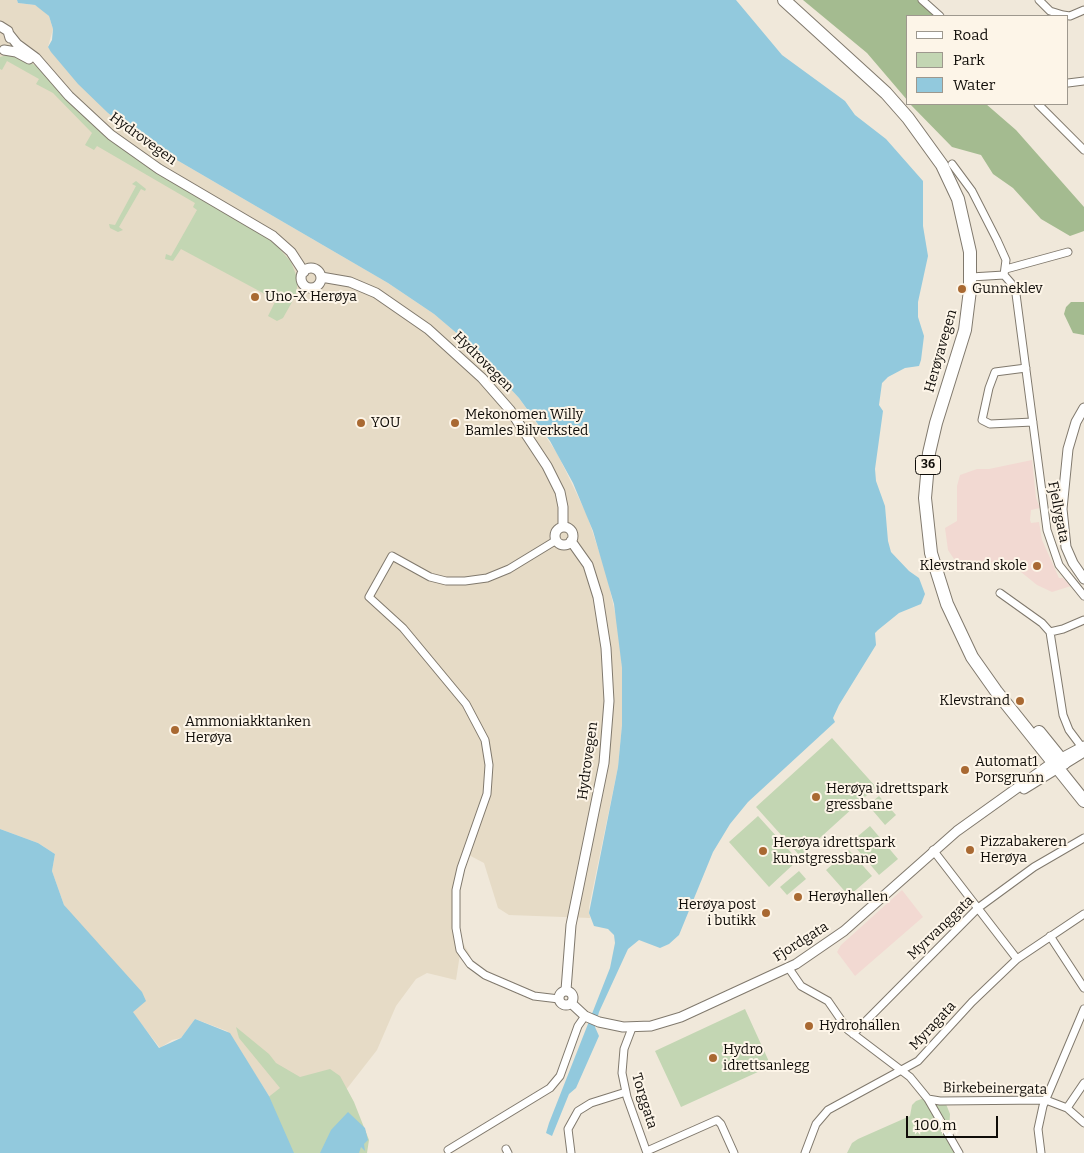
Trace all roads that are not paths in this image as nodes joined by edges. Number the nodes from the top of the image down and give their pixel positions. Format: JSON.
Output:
{"nodes":[{"id":1,"x":784,"y":0,"type":"edge"},
{"id":2,"x":922,"y":0,"type":"edge"},
{"id":3,"x":1039,"y":0,"type":"edge"},
{"id":4,"x":1084,"y":10,"type":"edge"},
{"id":5,"x":939,"y":15,"type":"edge"},
{"id":6,"x":1060,"y":15,"type":"edge"},
{"id":7,"x":1069,"y":16,"type":"edge"},
{"id":8,"x":0,"y":25,"type":"edge"},
{"id":9,"x":9,"y":34,"type":"junction"},
{"id":10,"x":2,"y":51,"type":"edge"},
{"id":11,"x":46,"y":71,"type":"junction"},
{"id":12,"x":1084,"y":81,"type":"edge"},
{"id":13,"x":1069,"y":83,"type":"edge"},
{"id":14,"x":1039,"y":105,"type":"edge"},
{"id":15,"x":1084,"y":150,"type":"edge"},
{"id":16,"x":952,"y":164,"type":"dead end"},
{"id":17,"x":1068,"y":252,"type":"dead end"},
{"id":18,"x":304,"y":272,"type":"junction"},
{"id":19,"x":1005,"y":272,"type":"junction"},
{"id":20,"x":321,"y":277,"type":"junction"},
{"id":21,"x":971,"y":277,"type":"junction"},
{"id":22,"x":1026,"y":368,"type":"junction"},
{"id":23,"x":1084,"y":408,"type":"edge"},
{"id":24,"x":1033,"y":422,"type":"junction"},
{"id":25,"x":563,"y":526,"type":"junction"},
{"id":26,"x":556,"y":540,"type":"junction"},
{"id":27,"x":571,"y":541,"type":"junction"},
{"id":28,"x":1084,"y":579,"type":"edge"},
{"id":29,"x":1000,"y":593,"type":"dead end"},
{"id":30,"x":1084,"y":596,"type":"edge"},
{"id":31,"x":1084,"y":620,"type":"edge"},
{"id":32,"x":1050,"y":632,"type":"junction"},
{"id":33,"x":1083,"y":749,"type":"edge"},
{"id":34,"x":1059,"y":764,"type":"junction"},
{"id":35,"x":1084,"y":788,"type":"edge"},
{"id":36,"x":1084,"y":801,"type":"edge"},
{"id":37,"x":1084,"y":838,"type":"edge"},
{"id":38,"x":933,"y":850,"type":"junction"},
{"id":39,"x":978,"y":908,"type":"junction"},
{"id":40,"x":1084,"y":914,"type":"edge"},
{"id":41,"x":1050,"y":936,"type":"junction"},
{"id":42,"x":1017,"y":959,"type":"junction"},
{"id":43,"x":788,"y":967,"type":"junction"},
{"id":44,"x":1084,"y":988,"type":"edge"},
{"id":45,"x":566,"y":990,"type":"junction"},
{"id":46,"x":559,"y":999,"type":"junction"},
{"id":47,"x":571,"y":1003,"type":"junction"},
{"id":48,"x":1084,"y":1009,"type":"edge"},
{"id":49,"x":591,"y":1019,"type":"junction"},
{"id":50,"x":632,"y":1028,"type":"junction"},
{"id":51,"x":853,"y":1034,"type":"junction"},
{"id":52,"x":902,"y":1070,"type":"junction"},
{"id":53,"x":1084,"y":1083,"type":"edge"},
{"id":54,"x":626,"y":1092,"type":"junction"},
{"id":55,"x":928,"y":1099,"type":"junction"},
{"id":56,"x":1046,"y":1100,"type":"junction"},
{"id":57,"x":1067,"y":1108,"type":"junction"},
{"id":58,"x":1084,"y":1123,"type":"edge"},
{"id":59,"x":448,"y":1150,"type":"dead end"},
{"id":60,"x":647,"y":1152,"type":"edge"},
{"id":61,"x":571,"y":1153,"type":"edge"},
{"id":62,"x":734,"y":1153,"type":"edge"},
{"id":63,"x":805,"y":1153,"type":"edge"},
{"id":64,"x":959,"y":1153,"type":"edge"},
{"id":65,"x":1041,"y":1153,"type":"edge"}],
"edges":[{"from":1,"to":21,"type":"highway","name":"Herøyavegen","number":"36"},
{"from":2,"to":5,"type":"street"},
{"from":3,"to":6,"type":"street"},
{"from":4,"to":7,"type":"street"},
{"from":8,"to":9,"type":"street","name":"Hydrovegen"},
{"from":9,"to":10,"type":"street"},
{"from":9,"to":11,"type":"street","name":"Hydrovegen"},
{"from":10,"to":11,"type":"street","name":"Hydrovegen"},
{"from":11,"to":18,"type":"street","name":"Hydrovegen"},
{"from":12,"to":13,"type":"street"},
{"from":14,"to":15,"type":"street"},
{"from":16,"to":19,"type":"street","name":"Fjellygata"},
{"from":17,"to":19,"type":"street"},
{"from":18,"to":20,"type":"street"},
{"from":18,"to":20,"type":"street"},
{"from":19,"to":21,"type":"street"},
{"from":19,"to":22,"type":"street","name":"Fjellygata"},
{"from":20,"to":25,"type":"street","name":"Hydrovegen"},
{"from":21,"to":34,"type":"highway","name":"Herøyavegen","number":"36"},
{"from":22,"to":24,"type":"street","name":"Fjellygata"},
{"from":22,"to":24,"type":"street"},
{"from":23,"to":28,"type":"street"},
{"from":24,"to":30,"type":"street","name":"Fjellygata"},
{"from":25,"to":26,"type":"street"},
{"from":25,"to":27,"type":"street"},
{"from":26,"to":27,"type":"street"},
{"from":26,"to":46,"type":"street"},
{"from":27,"to":45,"type":"street","name":"Hydrovegen"},
{"from":29,"to":32,"type":"street"},
{"from":31,"to":32,"type":"street"},
{"from":32,"to":33,"type":"street"},
{"from":33,"to":34,"type":"street","name":"Fjordgata"},
{"from":34,"to":35,"type":"highway","name":"Herøyavegen","number":"36"},
{"from":34,"to":36,"type":"highway","name":"Herøyavegen","number":"36"},
{"from":34,"to":38,"type":"street","name":"Fjordgata"},
{"from":37,"to":39,"type":"street","name":"Myrvanggata"},
{"from":38,"to":39,"type":"street"},
{"from":38,"to":43,"type":"street","name":"Fjordgata"},
{"from":39,"to":42,"type":"street"},
{"from":39,"to":51,"type":"street","name":"Myrvanggata"},
{"from":40,"to":41,"type":"street","name":"Myragata"},
{"from":41,"to":42,"type":"street","name":"Myragata"},
{"from":41,"to":44,"type":"street"},
{"from":42,"to":52,"type":"street","name":"Myragata"},
{"from":43,"to":50,"type":"street","name":"Fjordgata"},
{"from":43,"to":51,"type":"street"},
{"from":45,"to":46,"type":"street"},
{"from":45,"to":47,"type":"street"},
{"from":46,"to":47,"type":"street"},
{"from":47,"to":49,"type":"street"},
{"from":48,"to":56,"type":"street"},
{"from":49,"to":50,"type":"street","name":"Fjordgata"},
{"from":49,"to":59,"type":"street"},
{"from":50,"to":54,"type":"street","name":"Torggata"},
{"from":51,"to":52,"type":"street"},
{"from":52,"to":55,"type":"street"},
{"from":52,"to":63,"type":"street","name":"Myragata"},
{"from":53,"to":57,"type":"street"},
{"from":54,"to":60,"type":"street","name":"Torggata"},
{"from":54,"to":61,"type":"street"},
{"from":55,"to":56,"type":"street","name":"Birkebeinergata"},
{"from":55,"to":64,"type":"street"},
{"from":56,"to":57,"type":"street","name":"Birkebeinergata"},
{"from":56,"to":65,"type":"street"},
{"from":57,"to":58,"type":"street","name":"Birkebeinergata"},
{"from":60,"to":62,"type":"street"}]}
